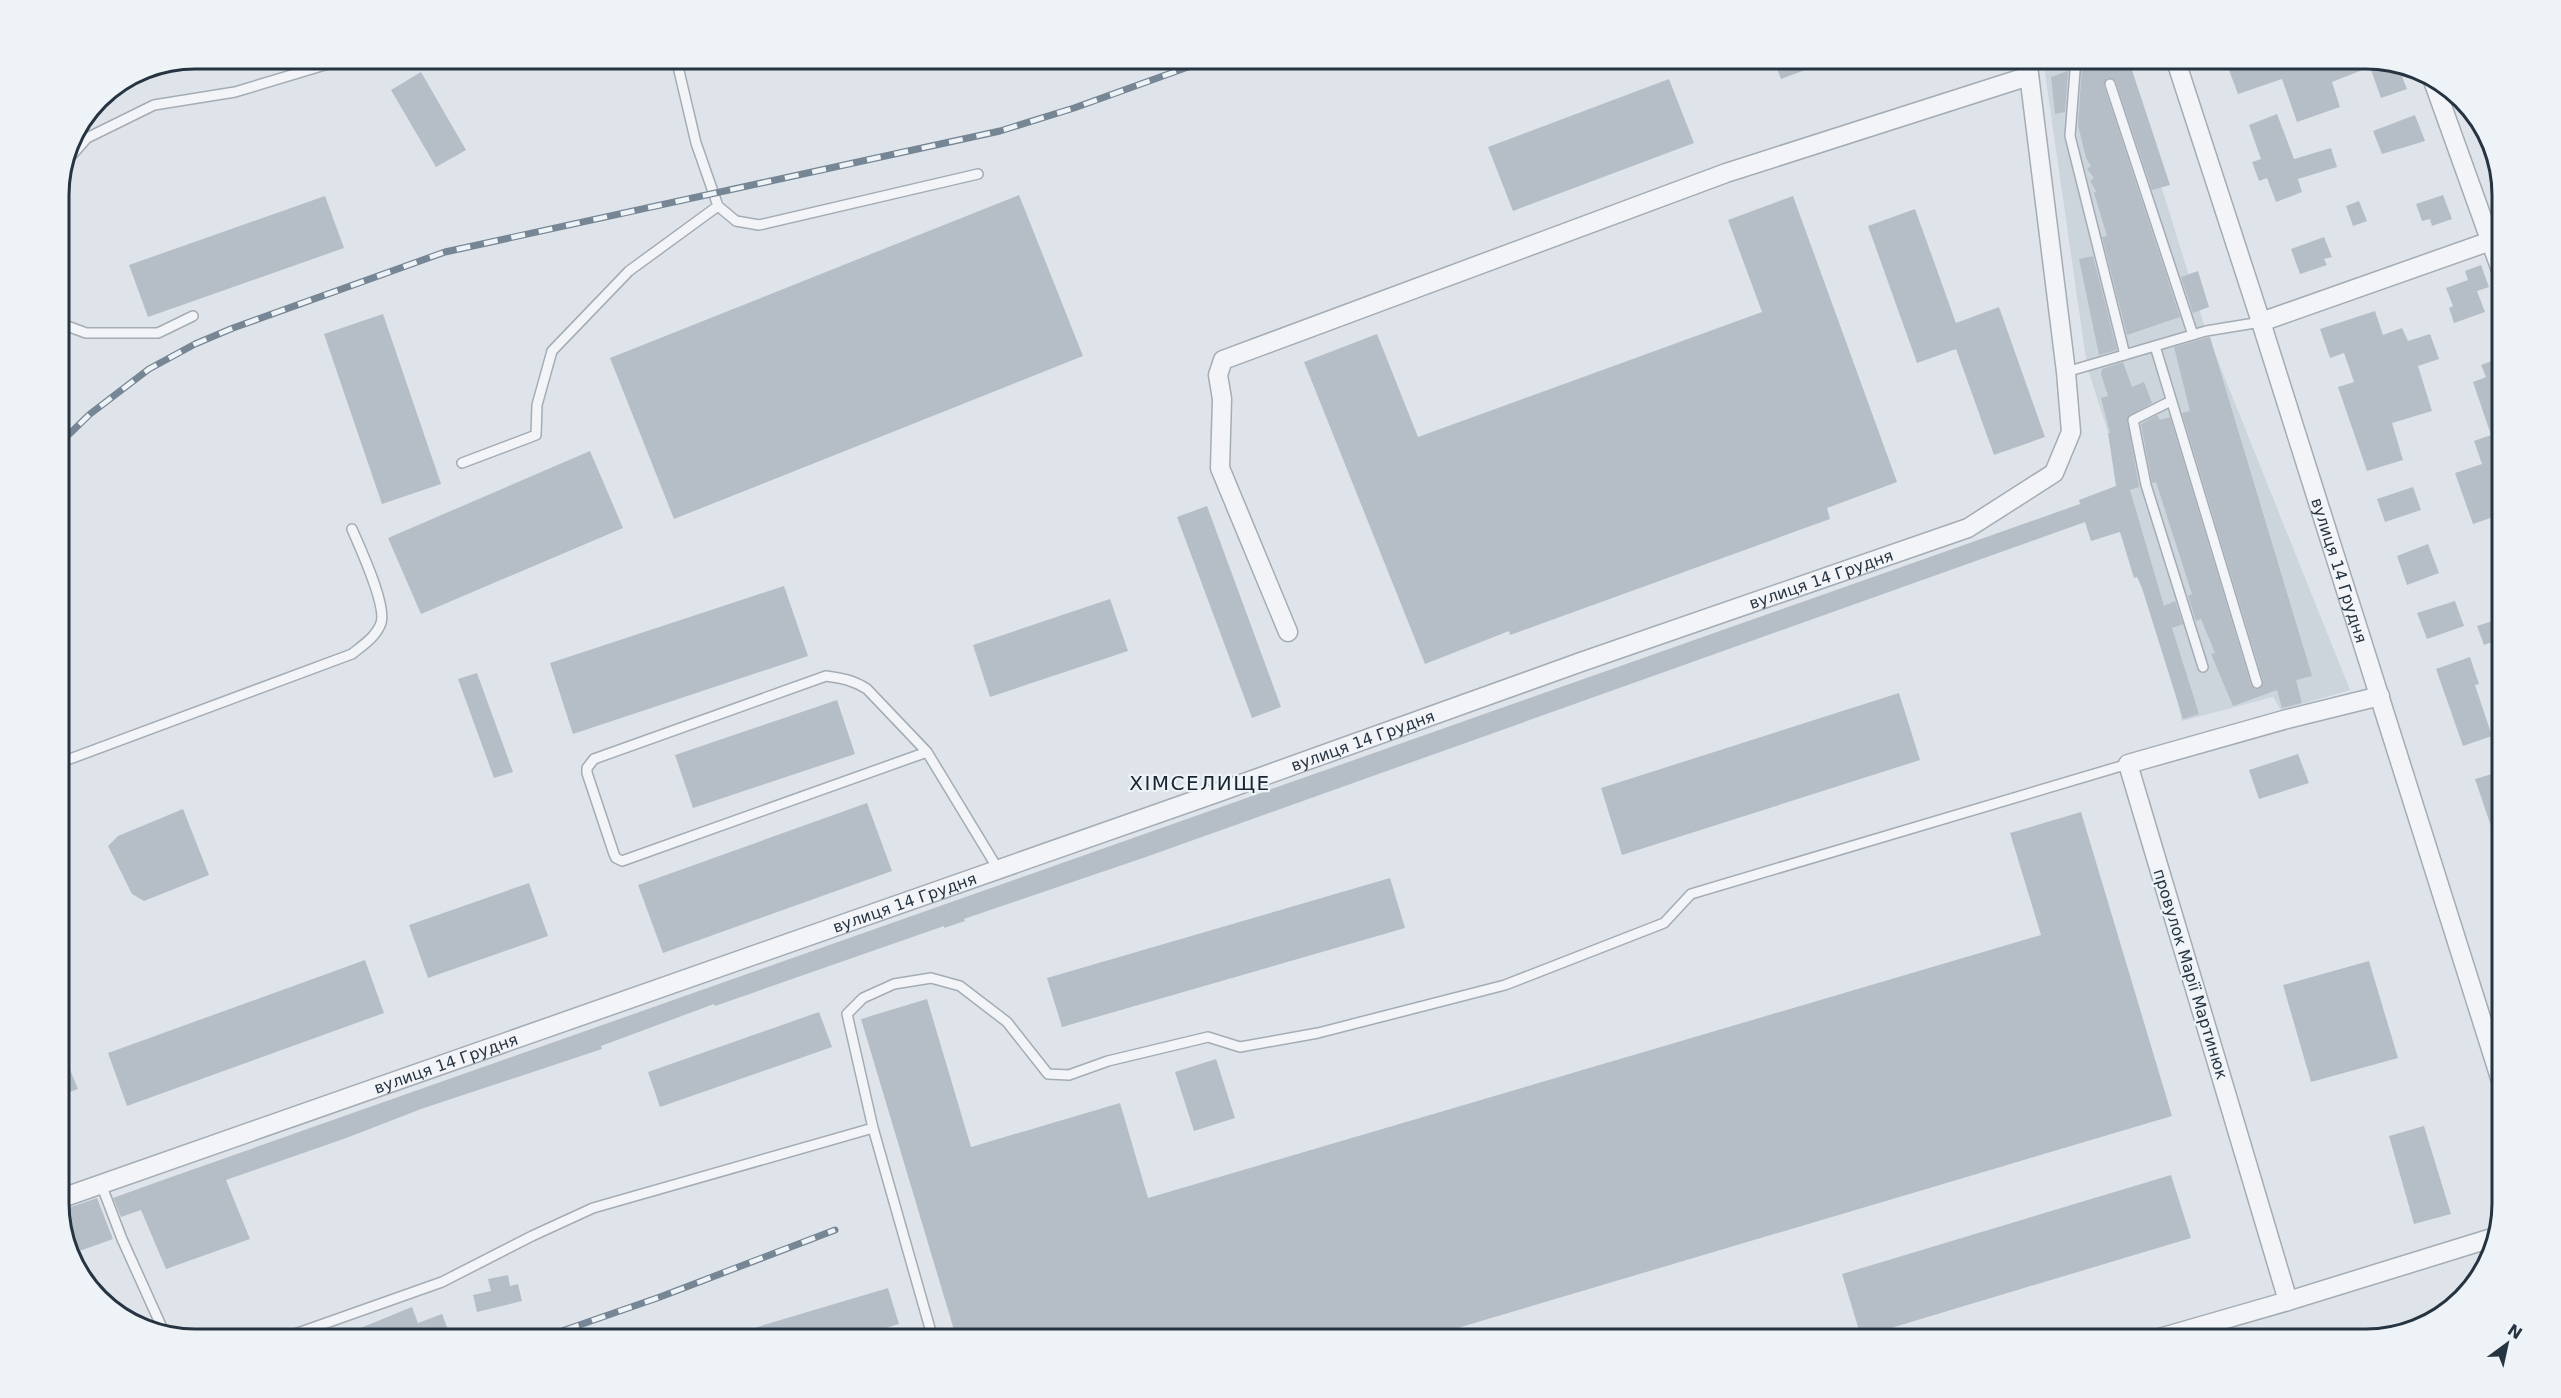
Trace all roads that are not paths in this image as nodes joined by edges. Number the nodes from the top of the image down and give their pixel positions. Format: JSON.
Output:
{"nodes":[{"id":1,"x":311,"y":69,"type":"edge"},
{"id":2,"x":679,"y":69,"type":"edge"},
{"id":3,"x":2022,"y":69,"type":"edge"},
{"id":4,"x":2028,"y":69,"type":"edge"},
{"id":5,"x":2075,"y":69,"type":"edge"},
{"id":6,"x":2179,"y":69,"type":"edge"},
{"id":7,"x":2110,"y":84,"type":"dead end"},
{"id":8,"x":2437,"y":91,"type":"edge"},
{"id":9,"x":79,"y":147,"type":"edge"},
{"id":10,"x":978,"y":174,"type":"dead end"},
{"id":11,"x":718,"y":206,"type":"junction"},
{"id":12,"x":2492,"y":227,"type":"edge"},
{"id":13,"x":2492,"y":241,"type":"edge"},
{"id":14,"x":193,"y":316,"type":"dead end"},
{"id":15,"x":2261,"y":322,"type":"junction"},
{"id":16,"x":69,"y":327,"type":"edge"},
{"id":17,"x":2193,"y":335,"type":"junction"},
{"id":18,"x":2155,"y":346,"type":"junction"},
{"id":19,"x":2125,"y":355,"type":"junction"},
{"id":20,"x":2067,"y":372,"type":"junction"},
{"id":21,"x":2171,"y":401,"type":"junction"},
{"id":22,"x":462,"y":462,"type":"dead end"},
{"id":23,"x":352,"y":529,"type":"dead end"},
{"id":24,"x":1288,"y":632,"type":"dead end"},
{"id":25,"x":2203,"y":667,"type":"dead end"},
{"id":26,"x":2257,"y":683,"type":"dead end"},
{"id":27,"x":2380,"y":696,"type":"junction"},
{"id":28,"x":927,"y":752,"type":"junction"},
{"id":29,"x":69,"y":759,"type":"edge"},
{"id":30,"x":2128,"y":764,"type":"junction"},
{"id":31,"x":998,"y":869,"type":"junction"},
{"id":32,"x":2492,"y":1052,"type":"edge"},
{"id":33,"x":873,"y":1128,"type":"junction"},
{"id":34,"x":101,"y":1184,"type":"junction"},
{"id":35,"x":69,"y":1195,"type":"edge"},
{"id":36,"x":2486,"y":1239,"type":"edge"},
{"id":37,"x":2288,"y":1301,"type":"junction"},
{"id":38,"x":161,"y":1324,"type":"edge"},
{"id":39,"x":312,"y":1329,"type":"edge"},
{"id":40,"x":930,"y":1329,"type":"edge"},
{"id":41,"x":2193,"y":1329,"type":"edge"}],
"edges":[{"from":1,"to":9,"type":"lane"},
{"from":2,"to":11,"type":"lane"},
{"from":3,"to":24,"type":"street"},
{"from":4,"to":20,"type":"street","name":"вулиця 14 Грудня"},
{"from":5,"to":19,"type":"lane"},
{"from":6,"to":15,"type":"street","name":"вулиця 14 Грудня"},
{"from":7,"to":17,"type":"lane"},
{"from":8,"to":12,"type":"street"},
{"from":10,"to":11,"type":"lane"},
{"from":11,"to":22,"type":"lane"},
{"from":13,"to":15,"type":"street"},
{"from":14,"to":16,"type":"lane"},
{"from":15,"to":17,"type":"lane"},
{"from":15,"to":27,"type":"street","name":"вулиця 14 Грудня"},
{"from":17,"to":18,"type":"lane"},
{"from":18,"to":19,"type":"lane"},
{"from":18,"to":21,"type":"lane"},
{"from":19,"to":20,"type":"lane"},
{"from":20,"to":31,"type":"street","name":"вулиця 14 Грудня"},
{"from":21,"to":25,"type":"lane"},
{"from":21,"to":26,"type":"lane"},
{"from":23,"to":29,"type":"lane"},
{"from":27,"to":30,"type":"street"},
{"from":27,"to":32,"type":"street","name":"вулиця 14 Грудня"},
{"from":28,"to":28,"type":"lane"},
{"from":28,"to":31,"type":"lane"},
{"from":30,"to":33,"type":"lane"},
{"from":30,"to":37,"type":"street","name":"провулок Марії Мартинюк"},
{"from":31,"to":34,"type":"street","name":"вулиця 14 Грудня"},
{"from":33,"to":39,"type":"lane"},
{"from":33,"to":40,"type":"lane"},
{"from":34,"to":35,"type":"street","name":"вулиця 14 Грудня"},
{"from":34,"to":38,"type":"lane"},
{"from":36,"to":37,"type":"street"},
{"from":37,"to":41,"type":"street"}]}
